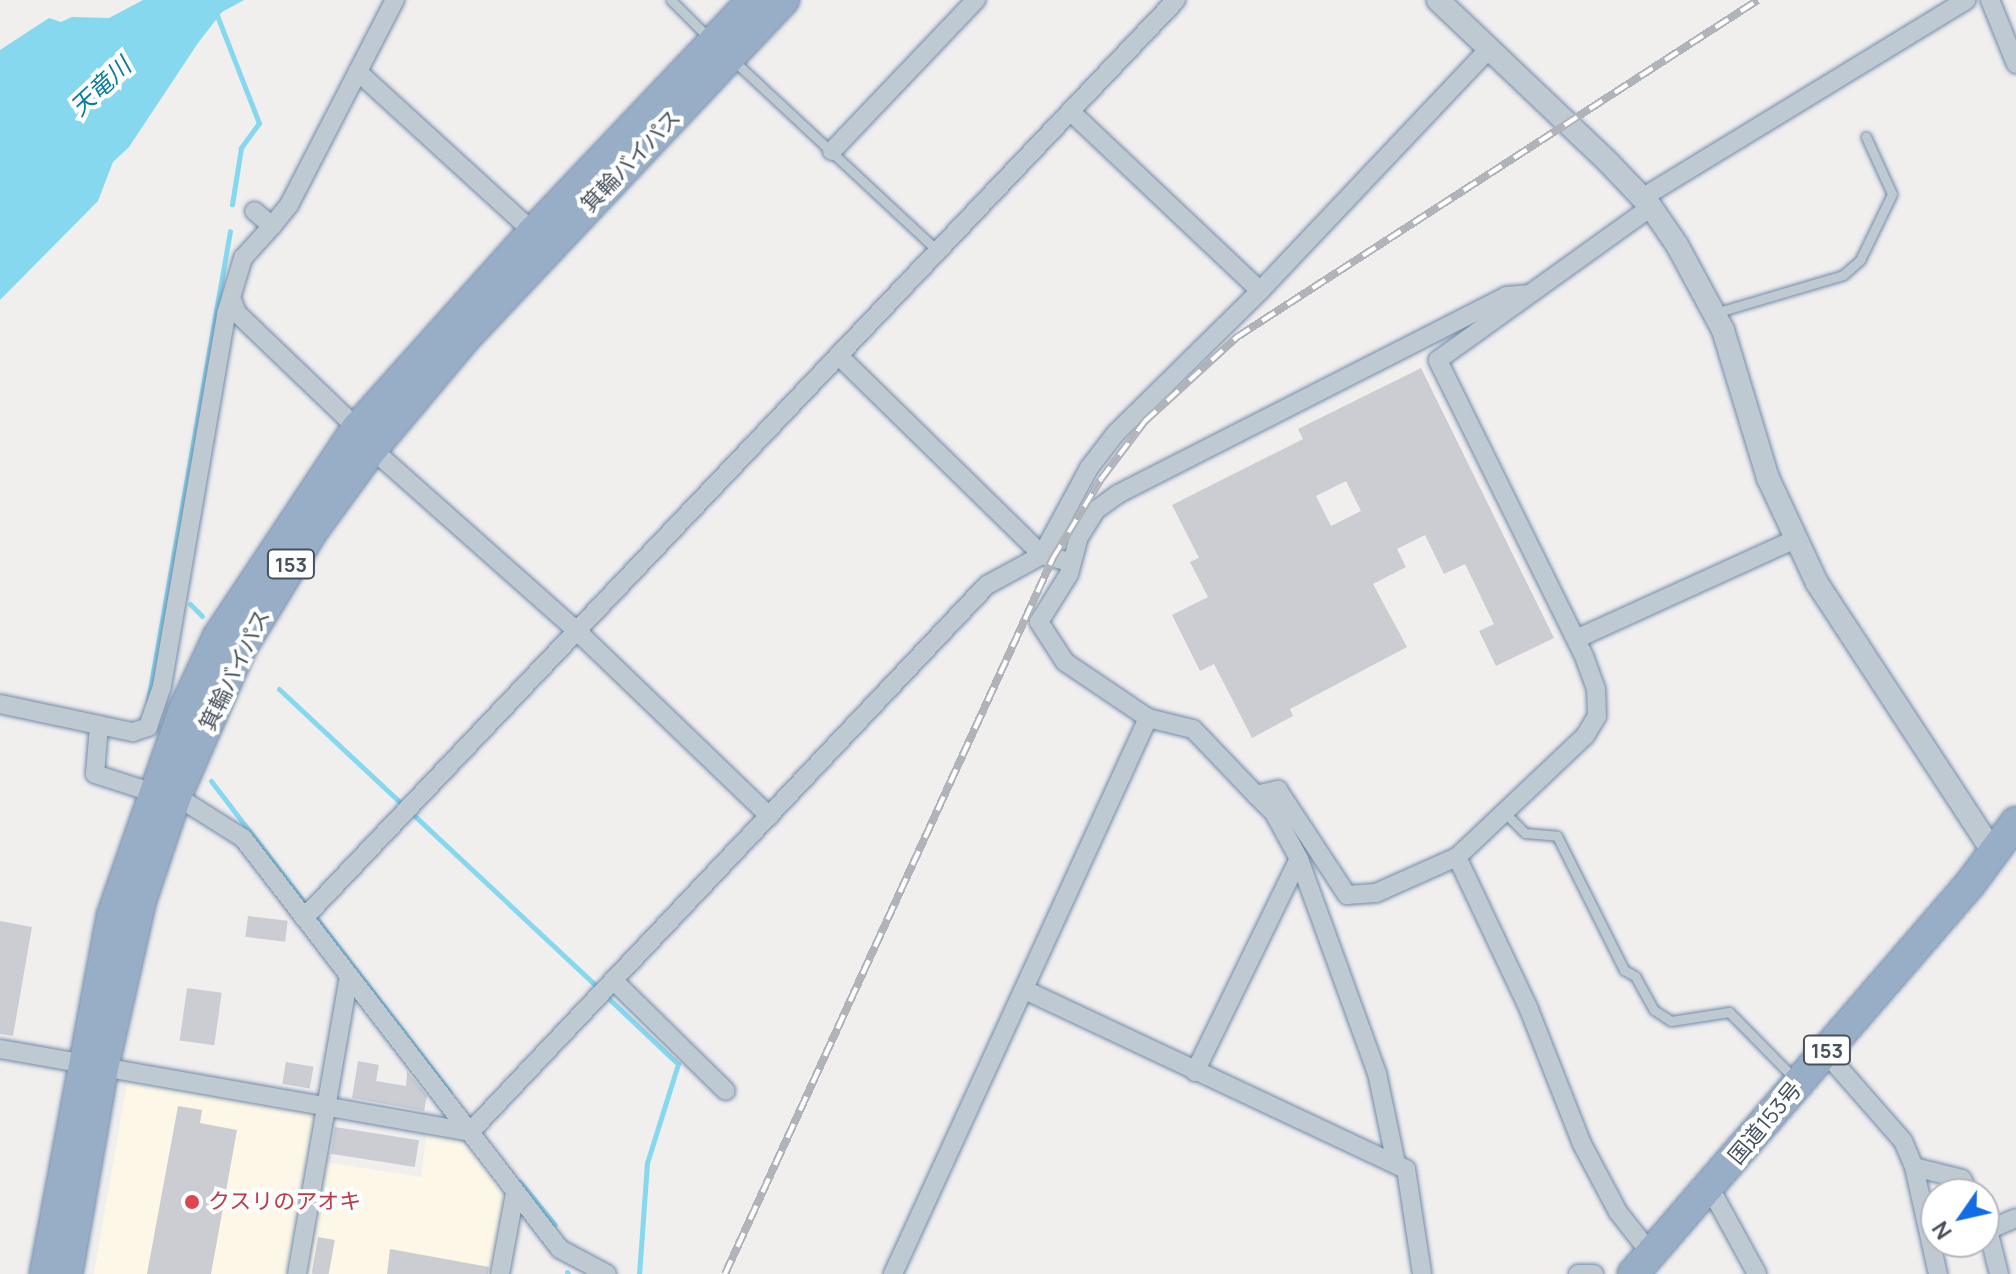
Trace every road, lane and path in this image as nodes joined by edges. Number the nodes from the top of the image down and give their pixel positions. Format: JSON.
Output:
{"nodes":[{"id":1,"x":395,"y":0,"type":"edge"},
{"id":2,"x":671,"y":0,"type":"edge"},
{"id":3,"x":753,"y":0,"type":"edge"},
{"id":4,"x":784,"y":0,"type":"edge"},
{"id":5,"x":976,"y":0,"type":"edge"},
{"id":6,"x":1176,"y":0,"type":"edge"},
{"id":7,"x":1438,"y":0,"type":"edge"},
{"id":8,"x":1966,"y":0,"type":"edge"},
{"id":9,"x":1990,"y":0,"type":"edge"},
{"id":10,"x":721,"y":49,"type":"junction"},
{"id":11,"x":1489,"y":49,"type":"junction"},
{"id":12,"x":2016,"y":64,"type":"edge"},
{"id":13,"x":358,"y":72,"type":"junction"},
{"id":14,"x":1071,"y":112,"type":"junction"},
{"id":15,"x":1866,"y":137,"type":"dead end"},
{"id":16,"x":832,"y":151,"type":"junction"},
{"id":17,"x":1647,"y":203,"type":"junction"},
{"id":18,"x":254,"y":211,"type":"dead end"},
{"id":19,"x":272,"y":226,"type":"junction"},
{"id":20,"x":533,"y":232,"type":"junction"},
{"id":21,"x":938,"y":251,"type":"junction"},
{"id":22,"x":1260,"y":291,"type":"junction"},
{"id":23,"x":1527,"y":294,"type":"junction"},
{"id":24,"x":232,"y":300,"type":"junction"},
{"id":25,"x":1715,"y":313,"type":"junction"},
{"id":26,"x":838,"y":355,"type":"junction"},
{"id":27,"x":364,"y":438,"type":"junction"},
{"id":28,"x":1795,"y":539,"type":"junction"},
{"id":29,"x":1042,"y":555,"type":"junction"},
{"id":30,"x":1071,"y":562,"type":"junction"},
{"id":31,"x":577,"y":631,"type":"junction"},
{"id":32,"x":1576,"y":639,"type":"junction"},
{"id":33,"x":0,"y":704,"type":"edge"},
{"id":34,"x":1148,"y":718,"type":"junction"},
{"id":35,"x":99,"y":725,"type":"junction"},
{"id":36,"x":165,"y":795,"type":"junction"},
{"id":37,"x":1256,"y":795,"type":"junction"},
{"id":38,"x":1505,"y":813,"type":"junction"},
{"id":39,"x":769,"y":816,"type":"junction"},
{"id":40,"x":2016,"y":822,"type":"edge"},
{"id":41,"x":1994,"y":853,"type":"junction"},
{"id":42,"x":1457,"y":857,"type":"junction"},
{"id":43,"x":1299,"y":859,"type":"junction"},
{"id":44,"x":310,"y":912,"type":"junction"},
{"id":45,"x":349,"y":977,"type":"junction"},
{"id":46,"x":605,"y":989,"type":"junction"},
{"id":47,"x":1025,"y":990,"type":"junction"},
{"id":48,"x":0,"y":1049,"type":"edge"},
{"id":49,"x":1825,"y":1052,"type":"junction"},
{"id":50,"x":92,"y":1066,"type":"junction"},
{"id":51,"x":1195,"y":1072,"type":"junction"},
{"id":52,"x":1800,"y":1083,"type":"junction"},
{"id":53,"x":726,"y":1091,"type":"dead end"},
{"id":54,"x":327,"y":1109,"type":"junction"},
{"id":55,"x":475,"y":1126,"type":"junction"},
{"id":56,"x":1396,"y":1163,"type":"junction"},
{"id":57,"x":1914,"y":1167,"type":"junction"},
{"id":58,"x":1958,"y":1178,"type":"edge"},
{"id":59,"x":1710,"y":1188,"type":"junction"},
{"id":60,"x":515,"y":1193,"type":"junction"},
{"id":61,"x":1642,"y":1264,"type":"edge"},
{"id":62,"x":45,"y":1274,"type":"edge"},
{"id":63,"x":67,"y":1274,"type":"edge"},
{"id":64,"x":297,"y":1274,"type":"edge"},
{"id":65,"x":500,"y":1274,"type":"edge"},
{"id":66,"x":607,"y":1274,"type":"edge"},
{"id":67,"x":893,"y":1274,"type":"edge"},
{"id":68,"x":1422,"y":1274,"type":"edge"},
{"id":69,"x":1578,"y":1274,"type":"edge"},
{"id":70,"x":1594,"y":1274,"type":"edge"},
{"id":71,"x":1757,"y":1274,"type":"edge"},
{"id":72,"x":1938,"y":1274,"type":"edge"}],
"edges":[{"from":1,"to":13,"type":"street"},
{"from":2,"to":10,"type":"lane"},
{"from":3,"to":10,"type":"highway","name":"箕輪バイパス","number":"153"},
{"from":4,"to":10,"type":"highway","name":"箕輪バイパス","number":"153"},
{"from":5,"to":16,"type":"street"},
{"from":6,"to":14,"type":"street"},
{"from":7,"to":11,"type":"street"},
{"from":8,"to":17,"type":"street"},
{"from":9,"to":12,"type":"street"},
{"from":10,"to":16,"type":"lane"},
{"from":10,"to":20,"type":"highway","name":"箕輪バイパス","number":"153"},
{"from":10,"to":27,"type":"highway","name":"箕輪バイパス","number":"153"},
{"from":11,"to":17,"type":"street"},
{"from":11,"to":22,"type":"street"},
{"from":13,"to":19,"type":"street"},
{"from":13,"to":20,"type":"street"},
{"from":14,"to":21,"type":"street"},
{"from":14,"to":22,"type":"street"},
{"from":15,"to":25,"type":"lane"},
{"from":16,"to":21,"type":"lane"},
{"from":17,"to":23,"type":"street"},
{"from":17,"to":25,"type":"street"},
{"from":18,"to":19,"type":"street"},
{"from":19,"to":24,"type":"street"},
{"from":20,"to":27,"type":"highway","name":"箕輪バイパス","number":"153"},
{"from":21,"to":26,"type":"street"},
{"from":22,"to":29,"type":"street"},
{"from":23,"to":30,"type":"street"},
{"from":23,"to":32,"type":"street"},
{"from":24,"to":27,"type":"street"},
{"from":24,"to":35,"type":"street"},
{"from":25,"to":28,"type":"street"},
{"from":26,"to":29,"type":"street"},
{"from":26,"to":31,"type":"street"},
{"from":27,"to":31,"type":"street"},
{"from":27,"to":36,"type":"highway","name":"箕輪バイパス","number":"153"},
{"from":28,"to":32,"type":"street"},
{"from":28,"to":41,"type":"street"},
{"from":29,"to":30,"type":"street"},
{"from":29,"to":39,"type":"street"},
{"from":30,"to":34,"type":"street"},
{"from":31,"to":39,"type":"street"},
{"from":31,"to":44,"type":"street"},
{"from":32,"to":38,"type":"street"},
{"from":33,"to":35,"type":"street"},
{"from":34,"to":37,"type":"street"},
{"from":34,"to":47,"type":"street"},
{"from":35,"to":36,"type":"street"},
{"from":36,"to":44,"type":"street"},
{"from":36,"to":50,"type":"highway","name":"箕輪バイパス","number":"153"},
{"from":37,"to":42,"type":"street"},
{"from":37,"to":43,"type":"street"},
{"from":38,"to":42,"type":"street"},
{"from":38,"to":52,"type":"lane"},
{"from":39,"to":46,"type":"street"},
{"from":40,"to":41,"type":"highway","name":"国道153号","number":"153"},
{"from":41,"to":49,"type":"highway","name":"国道153号","number":"153"},
{"from":42,"to":61,"type":"street"},
{"from":43,"to":51,"type":"street"},
{"from":43,"to":56,"type":"street"},
{"from":44,"to":45,"type":"street"},
{"from":45,"to":54,"type":"street"},
{"from":45,"to":55,"type":"street"},
{"from":46,"to":53,"type":"street"},
{"from":46,"to":55,"type":"street"},
{"from":47,"to":51,"type":"street"},
{"from":47,"to":67,"type":"street"},
{"from":48,"to":50,"type":"street"},
{"from":49,"to":52,"type":"highway","name":"国道153号","number":"153"},
{"from":49,"to":57,"type":"street"},
{"from":50,"to":54,"type":"street"},
{"from":50,"to":62,"type":"highway","name":"箕輪バイパス","number":"153"},
{"from":50,"to":63,"type":"highway","name":"箕輪バイパス","number":"153"},
{"from":51,"to":56,"type":"street"},
{"from":52,"to":59,"type":"highway","name":"国道153号","number":"153"},
{"from":54,"to":55,"type":"street"},
{"from":54,"to":64,"type":"street"},
{"from":55,"to":60,"type":"street"},
{"from":56,"to":68,"type":"street"},
{"from":57,"to":58,"type":"street"},
{"from":57,"to":72,"type":"street"},
{"from":59,"to":61,"type":"highway","name":"国道153号","number":"153"},
{"from":59,"to":71,"type":"street"},
{"from":60,"to":65,"type":"street"},
{"from":60,"to":66,"type":"street"},
{"from":69,"to":70,"type":"street"}]}
